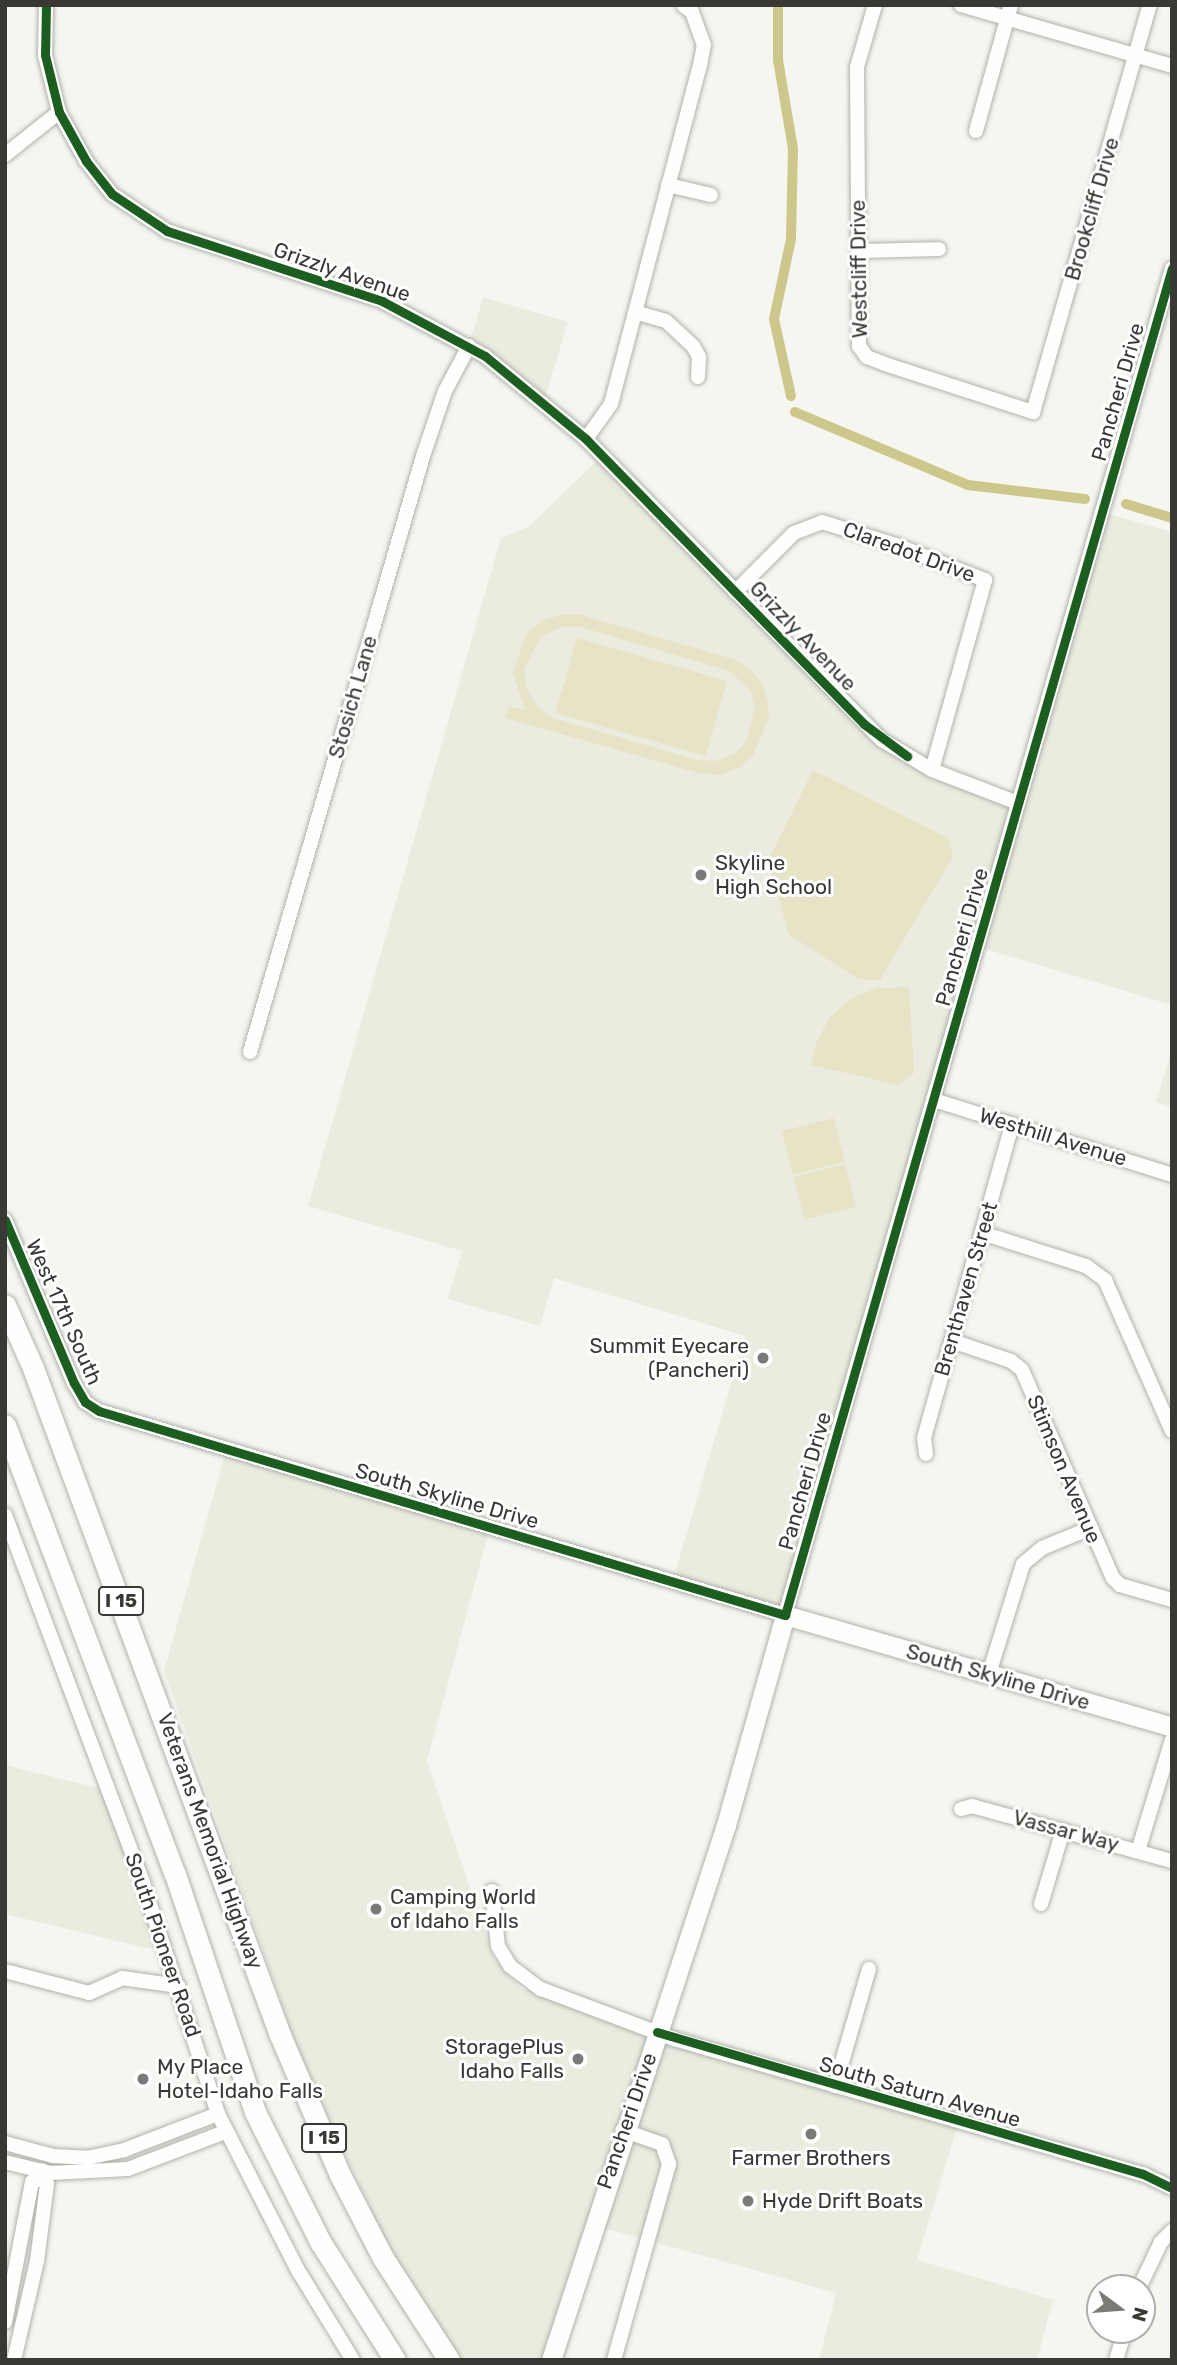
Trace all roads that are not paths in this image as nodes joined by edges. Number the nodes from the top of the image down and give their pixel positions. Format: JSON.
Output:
{"nodes":[{"id":1,"x":46,"y":5,"type":"edge"},
{"id":2,"x":683,"y":5,"type":"edge"},
{"id":3,"x":875,"y":5,"type":"edge"},
{"id":4,"x":961,"y":5,"type":"edge"},
{"id":5,"x":1150,"y":5,"type":"edge"},
{"id":6,"x":1009,"y":12,"type":"edge"},
{"id":7,"x":1136,"y":57,"type":"junction"},
{"id":8,"x":1172,"y":66,"type":"edge"},
{"id":9,"x":59,"y":112,"type":"junction"},
{"id":10,"x":976,"y":131,"type":"dead end"},
{"id":11,"x":5,"y":155,"type":"edge"},
{"id":12,"x":668,"y":185,"type":"junction"},
{"id":13,"x":711,"y":195,"type":"dead end"},
{"id":14,"x":939,"y":250,"type":"dead end"},
{"id":15,"x":859,"y":251,"type":"junction"},
{"id":16,"x":1172,"y":268,"type":"edge"},
{"id":17,"x":638,"y":313,"type":"junction"},
{"id":18,"x":469,"y":346,"type":"junction"},
{"id":19,"x":698,"y":377,"type":"dead end"},
{"id":20,"x":1033,"y":412,"type":"joint"},
{"id":21,"x":586,"y":439,"type":"junction"},
{"id":22,"x":735,"y":592,"type":"junction"},
{"id":23,"x":932,"y":770,"type":"junction"},
{"id":24,"x":1018,"y":803,"type":"junction"},
{"id":25,"x":250,"y":1052,"type":"dead end"},
{"id":26,"x":934,"y":1100,"type":"junction"},
{"id":27,"x":1012,"y":1124,"type":"junction"},
{"id":28,"x":1172,"y":1175,"type":"edge"},
{"id":29,"x":5,"y":1220,"type":"edge"},
{"id":30,"x":982,"y":1233,"type":"junction"},
{"id":31,"x":5,"y":1305,"type":"edge"},
{"id":32,"x":952,"y":1341,"type":"junction"},
{"id":33,"x":99,"y":1411,"type":"joint"},
{"id":34,"x":5,"y":1425,"type":"edge"},
{"id":35,"x":1172,"y":1431,"type":"edge"},
{"id":36,"x":926,"y":1454,"type":"dead end"},
{"id":37,"x":5,"y":1515,"type":"edge"},
{"id":38,"x":1088,"y":1529,"type":"junction"},
{"id":39,"x":1172,"y":1600,"type":"edge"},
{"id":40,"x":785,"y":1615,"type":"junction"},
{"id":41,"x":989,"y":1674,"type":"junction"},
{"id":42,"x":1172,"y":1727,"type":"edge"},
{"id":43,"x":1172,"y":1740,"type":"edge"},
{"id":44,"x":961,"y":1810,"type":"dead end"},
{"id":45,"x":1063,"y":1830,"type":"junction"},
{"id":46,"x":1138,"y":1851,"type":"junction"},
{"id":47,"x":1172,"y":1861,"type":"edge"},
{"id":48,"x":492,"y":1891,"type":"dead end"},
{"id":49,"x":1041,"y":1904,"type":"dead end"},
{"id":50,"x":869,"y":1969,"type":"dead end"},
{"id":51,"x":5,"y":1971,"type":"edge"},
{"id":52,"x":178,"y":1986,"type":"junction"},
{"id":53,"x":657,"y":2032,"type":"junction"},
{"id":54,"x":835,"y":2086,"type":"junction"},
{"id":55,"x":218,"y":2114,"type":"junction"},
{"id":56,"x":622,"y":2130,"type":"junction"},
{"id":57,"x":225,"y":2132,"type":"junction"},
{"id":58,"x":5,"y":2143,"type":"edge"},
{"id":59,"x":44,"y":2154,"type":"junction"},
{"id":60,"x":5,"y":2165,"type":"edge"},
{"id":61,"x":41,"y":2174,"type":"junction"},
{"id":62,"x":1172,"y":2188,"type":"edge"},
{"id":63,"x":26,"y":2218,"type":"junction"},
{"id":64,"x":1172,"y":2231,"type":"edge"},
{"id":65,"x":1146,"y":2274,"type":"edge"},
{"id":66,"x":5,"y":2322,"type":"edge"},
{"id":67,"x":14,"y":2360,"type":"edge"},
{"id":68,"x":353,"y":2360,"type":"edge"},
{"id":69,"x":395,"y":2360,"type":"edge"},
{"id":70,"x":449,"y":2360,"type":"edge"},
{"id":71,"x":551,"y":2360,"type":"edge"},
{"id":72,"x":614,"y":2360,"type":"edge"}],
"edges":[{"from":1,"to":9,"type":"street","name":"Grizzly Avenue"},
{"from":2,"to":12,"type":"street"},
{"from":3,"to":15,"type":"street","name":"Westcliff Drive"},
{"from":4,"to":6,"type":"street"},
{"from":5,"to":7,"type":"street","name":"Brookcliff Drive"},
{"from":6,"to":7,"type":"street"},
{"from":6,"to":10,"type":"street"},
{"from":7,"to":8,"type":"street"},
{"from":7,"to":20,"type":"street","name":"Brookcliff Drive"},
{"from":9,"to":11,"type":"street"},
{"from":9,"to":18,"type":"street","name":"Grizzly Avenue"},
{"from":12,"to":13,"type":"street"},
{"from":12,"to":17,"type":"street"},
{"from":14,"to":15,"type":"street"},
{"from":15,"to":20,"type":"street","name":"Westcliff Drive"},
{"from":16,"to":24,"type":"street","name":"Pancheri Drive"},
{"from":17,"to":19,"type":"street"},
{"from":17,"to":21,"type":"street"},
{"from":18,"to":21,"type":"street","name":"Grizzly Avenue"},
{"from":18,"to":25,"type":"street","name":"Stosich Lane"},
{"from":21,"to":22,"type":"street","name":"Grizzly Avenue"},
{"from":22,"to":23,"type":"street","name":"Grizzly Avenue"},
{"from":22,"to":23,"type":"street","name":"Claredot Drive"},
{"from":23,"to":24,"type":"street","name":"Grizzly Avenue"},
{"from":24,"to":26,"type":"street","name":"Pancheri Drive"},
{"from":26,"to":27,"type":"street","name":"Westhill Avenue"},
{"from":26,"to":40,"type":"street","name":"Pancheri Drive"},
{"from":27,"to":28,"type":"street","name":"Westhill Avenue"},
{"from":27,"to":30,"type":"street","name":"Brenthaven Street"},
{"from":29,"to":33,"type":"street","name":"West 17th South"},
{"from":30,"to":32,"type":"street","name":"Brenthaven Street"},
{"from":30,"to":35,"type":"street"},
{"from":31,"to":70,"type":"highway","name":"Veterans Memorial Highway","number":"I 15"},
{"from":32,"to":36,"type":"street","name":"Brenthaven Street"},
{"from":32,"to":38,"type":"street","name":"Stimson Avenue"},
{"from":33,"to":40,"type":"street","name":"South Skyline Drive"},
{"from":34,"to":69,"type":"highway","name":"Veterans Memorial Highway","number":"I 15"},
{"from":37,"to":52,"type":"street","name":"South Pioneer Road"},
{"from":38,"to":39,"type":"street","name":"Stimson Avenue"},
{"from":38,"to":41,"type":"street"},
{"from":40,"to":41,"type":"main road","name":"South Skyline Drive"},
{"from":40,"to":53,"type":"main road","name":"Pancheri Drive"},
{"from":41,"to":42,"type":"main road","name":"South Skyline Drive"},
{"from":43,"to":46,"type":"street"},
{"from":44,"to":45,"type":"street","name":"Vassar Way"},
{"from":45,"to":46,"type":"street","name":"Vassar Way"},
{"from":45,"to":49,"type":"street"},
{"from":46,"to":47,"type":"street","name":"Vassar Way"},
{"from":48,"to":53,"type":"street","name":"South Saturn Avenue"},
{"from":50,"to":54,"type":"street"},
{"from":51,"to":52,"type":"street"},
{"from":52,"to":55,"type":"street","name":"South Pioneer Road"},
{"from":53,"to":54,"type":"street","name":"South Saturn Avenue"},
{"from":53,"to":56,"type":"main road","name":"Pancheri Drive"},
{"from":54,"to":62,"type":"street","name":"South Saturn Avenue"},
{"from":55,"to":57,"type":"street","name":"South Pioneer Road"},
{"from":55,"to":59,"type":"street"},
{"from":56,"to":71,"type":"main road","name":"Pancheri Drive"},
{"from":56,"to":72,"type":"street"},
{"from":57,"to":61,"type":"street"},
{"from":57,"to":68,"type":"street","name":"South Pioneer Road"},
{"from":58,"to":59,"type":"street"},
{"from":59,"to":61,"type":"street"},
{"from":60,"to":61,"type":"street"},
{"from":60,"to":63,"type":"street"},
{"from":61,"to":63,"type":"street"},
{"from":61,"to":67,"type":"street"},
{"from":63,"to":66,"type":"street"},
{"from":64,"to":65,"type":"street"}]}
